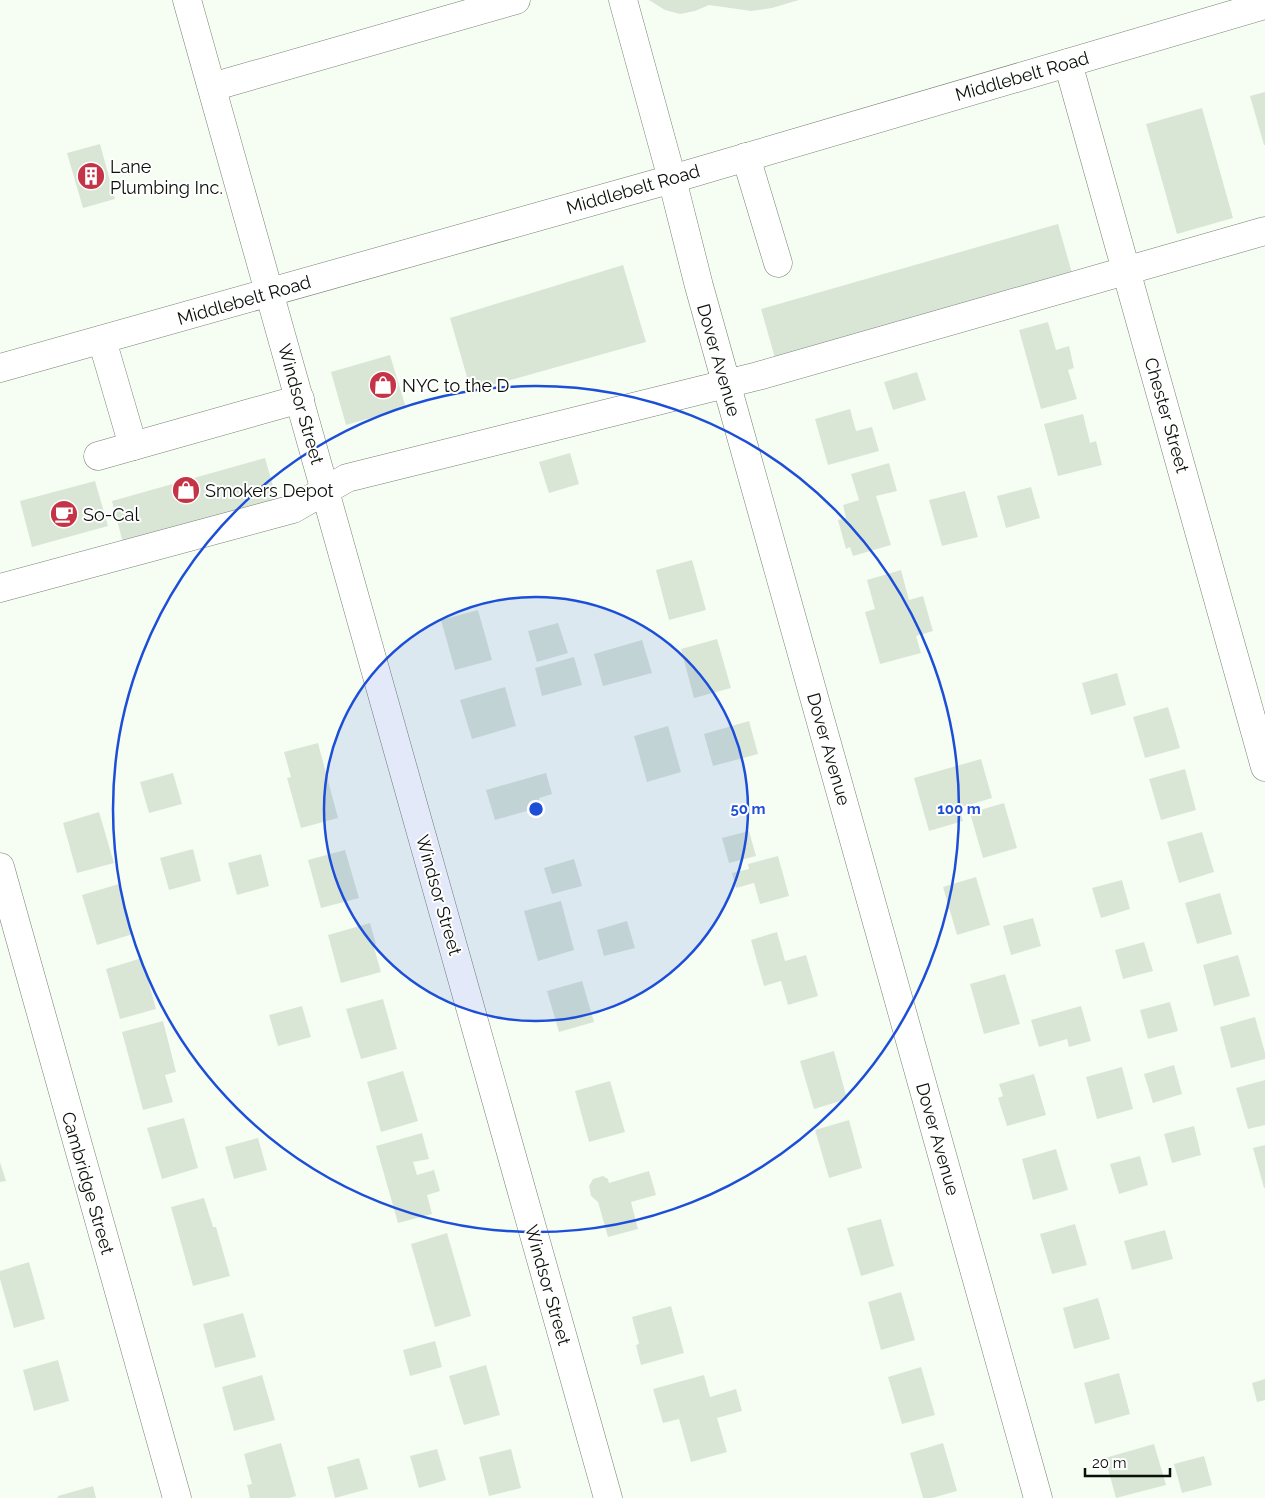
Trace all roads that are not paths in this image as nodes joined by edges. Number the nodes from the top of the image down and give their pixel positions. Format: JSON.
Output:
{"nodes":[{"id":1,"x":187,"y":0,"type":"edge"},
{"id":2,"x":516,"y":0,"type":"edge"},
{"id":3,"x":623,"y":0,"type":"edge"},
{"id":4,"x":1265,"y":5,"type":"edge"},
{"id":5,"x":1068,"y":63,"type":"junction"},
{"id":6,"x":212,"y":87,"type":"junction"},
{"id":7,"x":746,"y":157,"type":"junction"},
{"id":8,"x":672,"y":178,"type":"junction"},
{"id":9,"x":1265,"y":231,"type":"edge"},
{"id":10,"x":778,"y":263,"type":"dead end"},
{"id":11,"x":1127,"y":272,"type":"junction"},
{"id":12,"x":270,"y":292,"type":"junction"},
{"id":13,"x":102,"y":340,"type":"junction"},
{"id":14,"x":0,"y":368,"type":"edge"},
{"id":15,"x":726,"y":384,"type":"junction"},
{"id":16,"x":300,"y":399,"type":"junction"},
{"id":17,"x":133,"y":446,"type":"junction"},
{"id":18,"x":98,"y":456,"type":"dead end"},
{"id":19,"x":326,"y":491,"type":"junction"},
{"id":20,"x":0,"y":588,"type":"edge"},
{"id":21,"x":1265,"y":767,"type":"edge"},
{"id":22,"x":0,"y":867,"type":"edge"},
{"id":23,"x":177,"y":1498,"type":"edge"},
{"id":24,"x":608,"y":1498,"type":"edge"},
{"id":25,"x":1038,"y":1498,"type":"edge"}],
"edges":[{"from":1,"to":6,"type":"street","name":"Windsor Street"},
{"from":2,"to":6,"type":"street"},
{"from":3,"to":8,"type":"street","name":"Dover Avenue"},
{"from":4,"to":5,"type":"street","name":"Middlebelt Road"},
{"from":5,"to":7,"type":"street","name":"Middlebelt Road"},
{"from":5,"to":11,"type":"street","name":"Chester Street"},
{"from":6,"to":12,"type":"street","name":"Windsor Street"},
{"from":7,"to":8,"type":"street","name":"Middlebelt Road"},
{"from":7,"to":10,"type":"street"},
{"from":8,"to":12,"type":"street","name":"Middlebelt Road"},
{"from":8,"to":15,"type":"street","name":"Dover Avenue"},
{"from":9,"to":11,"type":"street"},
{"from":11,"to":15,"type":"street"},
{"from":11,"to":21,"type":"street","name":"Chester Street"},
{"from":12,"to":13,"type":"street","name":"Middlebelt Road"},
{"from":12,"to":16,"type":"street","name":"Windsor Street"},
{"from":13,"to":14,"type":"street","name":"Middlebelt Road"},
{"from":13,"to":17,"type":"street"},
{"from":15,"to":19,"type":"street"},
{"from":15,"to":25,"type":"street","name":"Dover Avenue"},
{"from":16,"to":17,"type":"street"},
{"from":16,"to":19,"type":"street","name":"Windsor Street"},
{"from":17,"to":18,"type":"street"},
{"from":19,"to":20,"type":"street"},
{"from":19,"to":24,"type":"street","name":"Windsor Street"},
{"from":22,"to":23,"type":"street","name":"Cambridge Street"}]}
